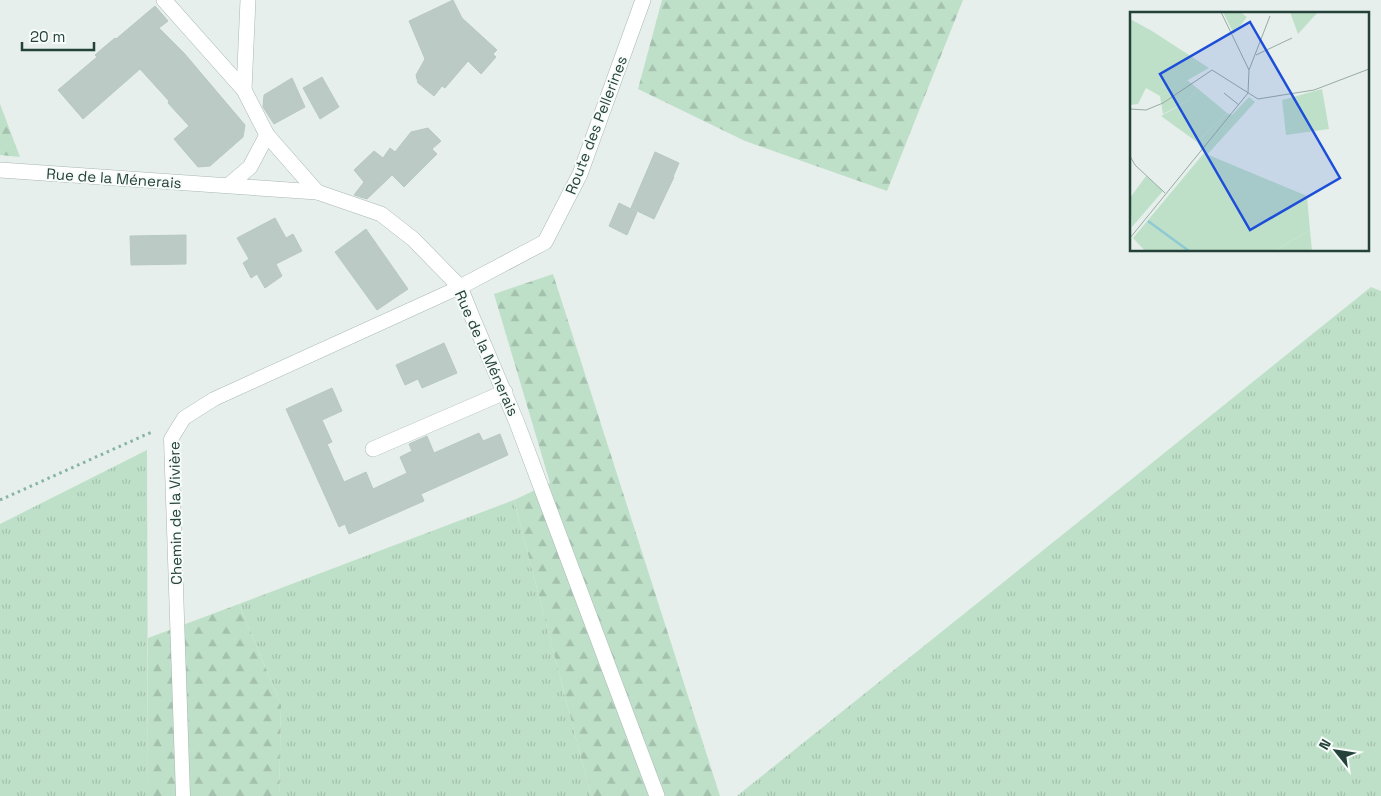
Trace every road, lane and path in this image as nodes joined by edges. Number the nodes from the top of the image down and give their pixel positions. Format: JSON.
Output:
{"nodes":[{"id":1,"x":164,"y":0,"type":"edge"},
{"id":2,"x":248,"y":0,"type":"edge"},
{"id":3,"x":644,"y":0,"type":"edge"},
{"id":4,"x":244,"y":90,"type":"junction"},
{"id":5,"x":267,"y":135,"type":"junction"},
{"id":6,"x":0,"y":170,"type":"edge"},
{"id":7,"x":229,"y":185,"type":"junction"},
{"id":8,"x":317,"y":192,"type":"junction"},
{"id":9,"x":460,"y":287,"type":"junction"},
{"id":10,"x":505,"y":392,"type":"junction"},
{"id":11,"x":184,"y":418,"type":"junction"},
{"id":12,"x":373,"y":449,"type":"dead end"},
{"id":13,"x":0,"y":500,"type":"edge"},
{"id":14,"x":183,"y":796,"type":"edge"},
{"id":15,"x":657,"y":796,"type":"edge"}],
"edges":[{"from":1,"to":4,"type":"street"},
{"from":2,"to":4,"type":"street"},
{"from":3,"to":9,"type":"street","name":"Route des Pellerines"},
{"from":4,"to":5,"type":"street"},
{"from":5,"to":7,"type":"street"},
{"from":5,"to":8,"type":"street"},
{"from":6,"to":7,"type":"street","name":"Rue de la Ménerais"},
{"from":7,"to":8,"type":"street","name":"Rue de la Ménerais"},
{"from":8,"to":9,"type":"street","name":"Rue de la Ménerais"},
{"from":9,"to":10,"type":"street","name":"Rue de la Ménerais"},
{"from":9,"to":11,"type":"lane","name":"Chemin de la Vivière"},
{"from":10,"to":12,"type":"street"},
{"from":10,"to":15,"type":"street","name":"Rue de la Ménerais"},
{"from":11,"to":13,"type":"path"},
{"from":11,"to":14,"type":"lane","name":"Chemin de la Vivière"}]}
